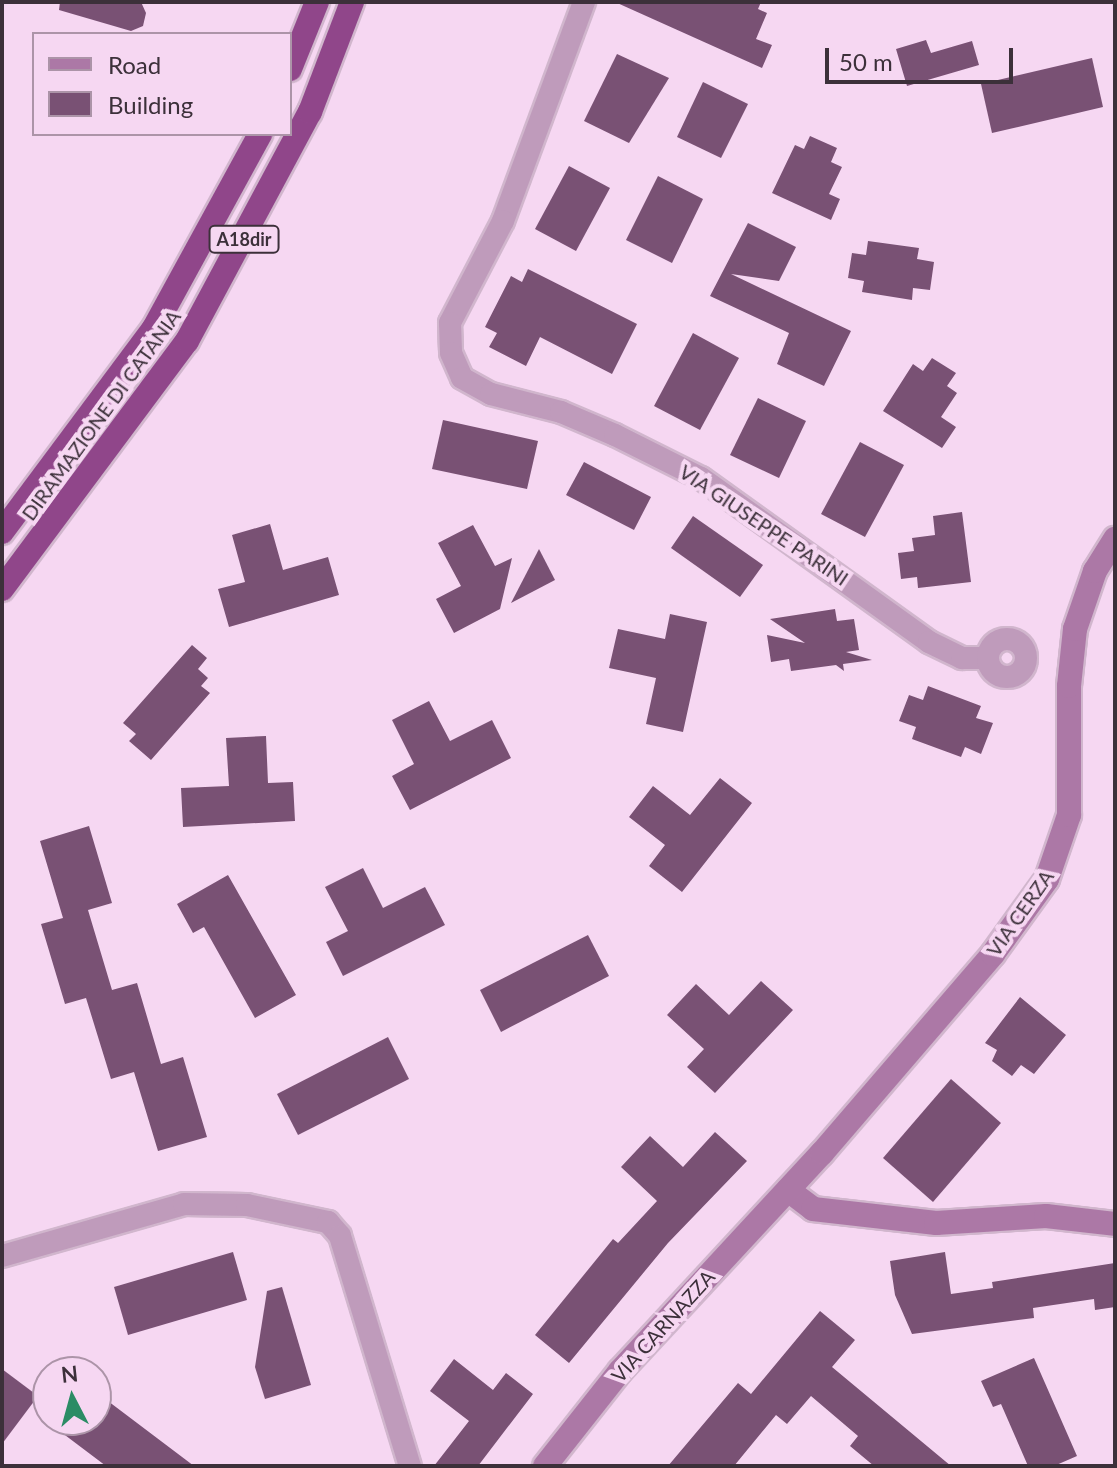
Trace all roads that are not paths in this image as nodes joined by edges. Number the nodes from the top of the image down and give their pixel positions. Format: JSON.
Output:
{"nodes":[{"id":1,"x":317,"y":2,"type":"edge"},
{"id":2,"x":352,"y":2,"type":"edge"},
{"id":3,"x":584,"y":2,"type":"edge"},
{"id":4,"x":292,"y":64,"type":"edge"},
{"id":5,"x":259,"y":136,"type":"edge"},
{"id":6,"x":2,"y":532,"type":"edge"},
{"id":7,"x":1115,"y":539,"type":"edge"},
{"id":8,"x":2,"y":589,"type":"edge"},
{"id":9,"x":987,"y":658,"type":"dead end"},
{"id":10,"x":788,"y":1190,"type":"junction"},
{"id":11,"x":1115,"y":1224,"type":"edge"},
{"id":12,"x":2,"y":1256,"type":"edge"},
{"id":13,"x":410,"y":1466,"type":"edge"},
{"id":14,"x":545,"y":1466,"type":"edge"}],
"edges":[{"from":1,"to":4,"type":"highway"},
{"from":2,"to":8,"type":"highway","name":"DIRAMAZIONE DI CATANIA","number":"A18dir"},
{"from":3,"to":9,"type":"street","name":"VIA GIUSEPPE PARINI"},
{"from":5,"to":6,"type":"highway","name":"DIRAMAZIONE DI CATANIA","number":"A18dir"},
{"from":7,"to":10,"type":"main road","name":"VIA CERZA"},
{"from":10,"to":11,"type":"main road"},
{"from":10,"to":14,"type":"main road","name":"VIA CARNAZZA"},
{"from":12,"to":13,"type":"street"}]}
